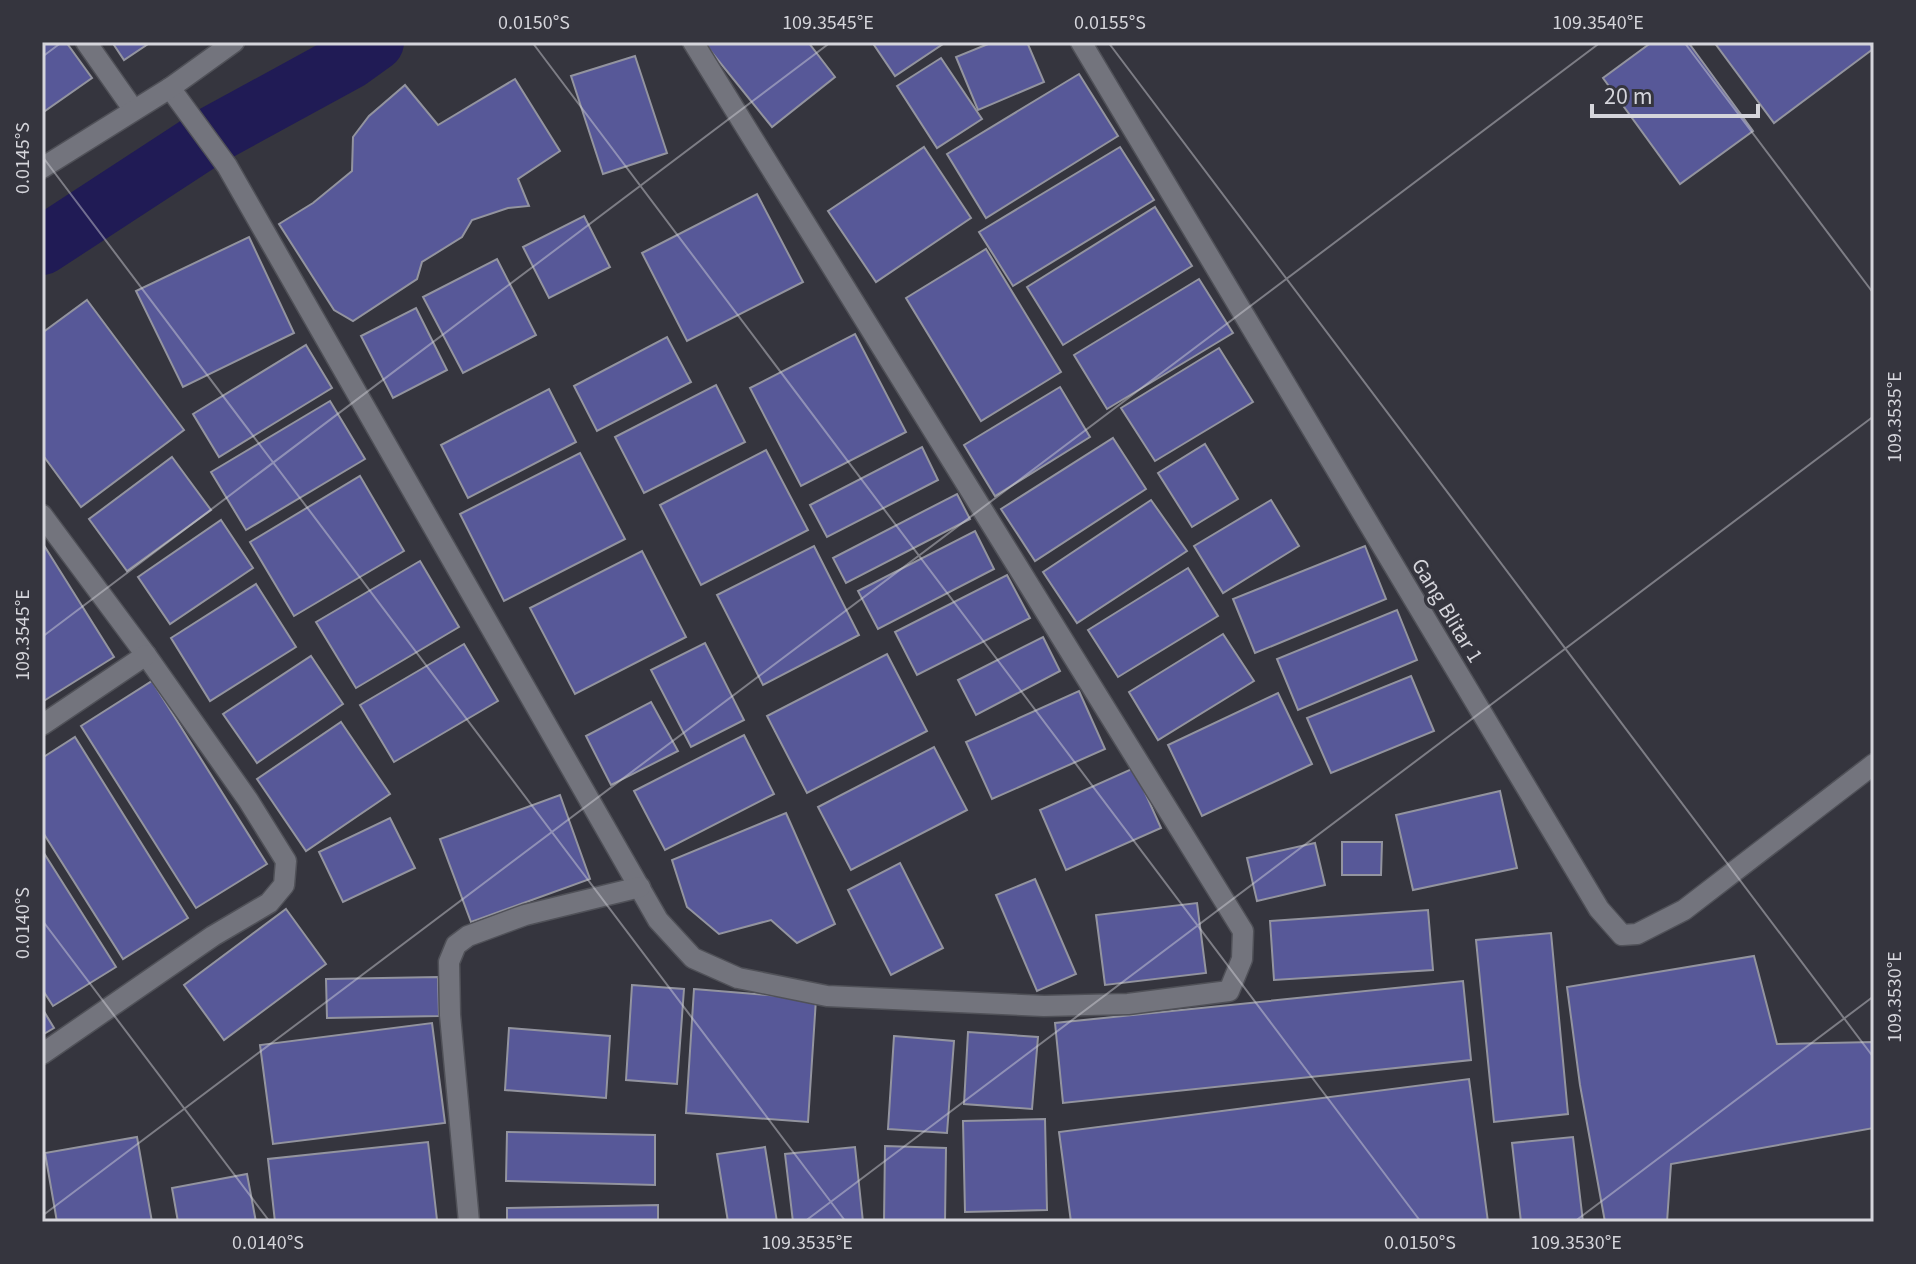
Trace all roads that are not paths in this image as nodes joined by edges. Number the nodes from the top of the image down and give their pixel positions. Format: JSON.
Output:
{"nodes":[{"id":1,"x":86,"y":42,"type":"edge"},
{"id":2,"x":234,"y":42,"type":"edge"},
{"id":3,"x":693,"y":42,"type":"edge"},
{"id":4,"x":1081,"y":42,"type":"edge"},
{"id":5,"x":170,"y":88,"type":"junction"},
{"id":6,"x":133,"y":109,"type":"junction"},
{"id":7,"x":42,"y":168,"type":"edge"},
{"id":8,"x":42,"y":515,"type":"edge"},
{"id":9,"x":146,"y":655,"type":"junction"},
{"id":10,"x":42,"y":725,"type":"edge"},
{"id":11,"x":1874,"y":764,"type":"edge"},
{"id":12,"x":640,"y":887,"type":"junction"},
{"id":13,"x":42,"y":1054,"type":"edge"},
{"id":14,"x":469,"y":1222,"type":"edge"}],
"edges":[{"from":1,"to":6,"type":"street"},
{"from":2,"to":5,"type":"street"},
{"from":3,"to":12,"type":"street"},
{"from":4,"to":11,"type":"street","name":"Gang Blitar 1"},
{"from":5,"to":6,"type":"street"},
{"from":5,"to":12,"type":"street"},
{"from":6,"to":7,"type":"street"},
{"from":8,"to":9,"type":"street"},
{"from":9,"to":10,"type":"street"},
{"from":9,"to":13,"type":"street"},
{"from":12,"to":14,"type":"street"}]}
